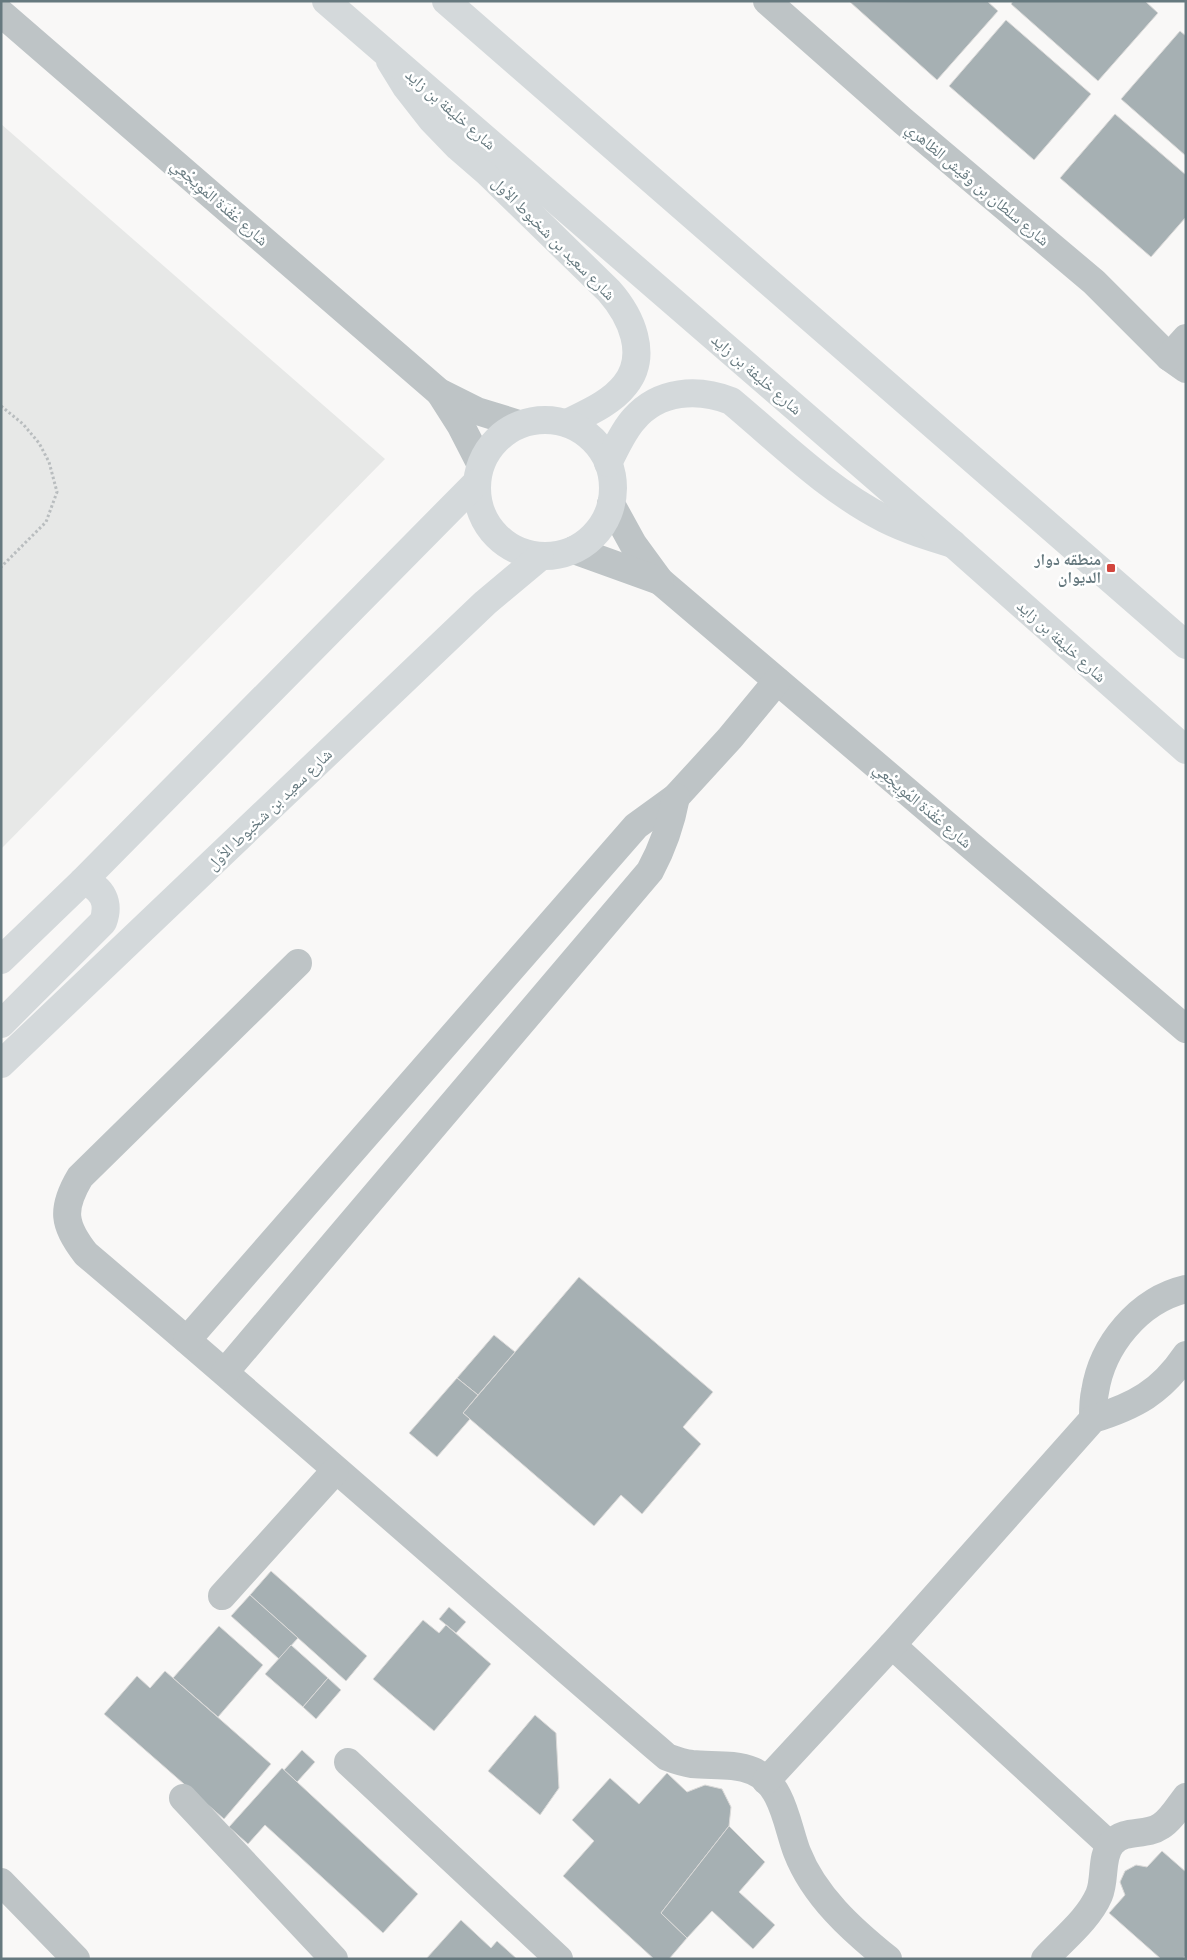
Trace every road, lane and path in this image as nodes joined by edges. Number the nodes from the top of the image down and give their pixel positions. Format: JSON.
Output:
{"nodes":[{"id":1,"x":326,"y":1,"type":"edge"},
{"id":2,"x":446,"y":1,"type":"edge"},
{"id":3,"x":767,"y":1,"type":"edge"},
{"id":4,"x":1,"y":13,"type":"edge"},
{"id":5,"x":386,"y":53,"type":"junction"},
{"id":6,"x":1180,"y":354,"type":"edge"},
{"id":7,"x":439,"y":392,"type":"junction"},
{"id":8,"x":1,"y":406,"type":"edge"},
{"id":9,"x":567,"y":423,"type":"junction"},
{"id":10,"x":519,"y":424,"type":"junction"},
{"id":11,"x":608,"y":463,"type":"junction"},
{"id":12,"x":478,"y":473,"type":"junction"},
{"id":13,"x":611,"y":504,"type":"junction"},
{"id":14,"x":953,"y":544,"type":"junction"},
{"id":15,"x":574,"y":550,"type":"junction"},
{"id":16,"x":540,"y":556,"type":"junction"},
{"id":17,"x":1,"y":568,"type":"edge"},
{"id":18,"x":660,"y":581,"type":"junction"},
{"id":19,"x":1186,"y":645,"type":"edge"},
{"id":20,"x":777,"y":681,"type":"junction"},
{"id":21,"x":1186,"y":750,"type":"edge"},
{"id":22,"x":676,"y":797,"type":"junction"},
{"id":23,"x":83,"y":881,"type":"junction"},
{"id":24,"x":1,"y":960,"type":"edge"},
{"id":25,"x":298,"y":963,"type":"dead end"},
{"id":26,"x":1,"y":1024,"type":"edge"},
{"id":27,"x":1186,"y":1029,"type":"edge"},
{"id":28,"x":1,"y":1064,"type":"edge"},
{"id":29,"x":1186,"y":1289,"type":"edge"},
{"id":30,"x":187,"y":1340,"type":"junction"},
{"id":31,"x":1186,"y":1355,"type":"edge"},
{"id":32,"x":225,"y":1372,"type":"junction"},
{"id":33,"x":1093,"y":1419,"type":"junction"},
{"id":34,"x":336,"y":1470,"type":"junction"},
{"id":35,"x":222,"y":1596,"type":"dead end"},
{"id":36,"x":892,"y":1645,"type":"junction"},
{"id":37,"x":348,"y":1762,"type":"dead end"},
{"id":38,"x":766,"y":1781,"type":"junction"},
{"id":39,"x":1186,"y":1797,"type":"edge"},
{"id":40,"x":183,"y":1798,"type":"dead end"},
{"id":41,"x":1110,"y":1845,"type":"junction"},
{"id":42,"x":1,"y":1882,"type":"edge"},
{"id":43,"x":871,"y":1954,"type":"edge"},
{"id":44,"x":76,"y":1959,"type":"edge"},
{"id":45,"x":334,"y":1959,"type":"edge"},
{"id":46,"x":559,"y":1959,"type":"edge"},
{"id":47,"x":1045,"y":1959,"type":"edge"}],
"edges":[{"from":1,"to":5,"type":"main road","name":"شارع خليفة بن زايد"},
{"from":2,"to":19,"type":"main road"},
{"from":3,"to":6,"type":"street","name":"شارع سلطان بن وقيش الظاهري"},
{"from":4,"to":7,"type":"street","name":"شارع عُقْدَة المُوِيجْعِي"},
{"from":5,"to":9,"type":"main road","name":"شارع سعيد بن شخبوط الأول"},
{"from":5,"to":14,"type":"main road","name":"شارع خليفة بن زايد"},
{"from":7,"to":10,"type":"street","name":"شارع عُقْدَة المُوِيجْعِي"},
{"from":7,"to":12,"type":"street","name":"شارع عُقْدَة المُوِيجْعِي"},
{"from":8,"to":17,"type":"path"},
{"from":9,"to":10,"type":"main road"},
{"from":9,"to":11,"type":"main road"},
{"from":10,"to":12,"type":"main road"},
{"from":11,"to":13,"type":"main road"},
{"from":11,"to":14,"type":"main road"},
{"from":12,"to":16,"type":"main road"},
{"from":12,"to":23,"type":"main road"},
{"from":13,"to":15,"type":"main road"},
{"from":13,"to":18,"type":"street","name":"شارع عُقْدَة المُوِيجْعِي"},
{"from":14,"to":21,"type":"main road","name":"شارع خليفة بن زايد"},
{"from":15,"to":16,"type":"main road"},
{"from":15,"to":18,"type":"street","name":"شارع عُقْدَة المُوِيجْعِي"},
{"from":16,"to":28,"type":"main road","name":"شارع سعيد بن شخبوط الأول"},
{"from":18,"to":20,"type":"street","name":"شارع عُقْدَة المُوِيجْعِي"},
{"from":20,"to":22,"type":"street"},
{"from":20,"to":27,"type":"street","name":"شارع عُقْدَة المُوِيجْعِي"},
{"from":22,"to":30,"type":"street"},
{"from":22,"to":32,"type":"street"},
{"from":23,"to":24,"type":"main road"},
{"from":23,"to":26,"type":"main road"},
{"from":25,"to":30,"type":"street"},
{"from":29,"to":33,"type":"street"},
{"from":30,"to":32,"type":"street"},
{"from":31,"to":33,"type":"street"},
{"from":32,"to":34,"type":"street"},
{"from":33,"to":36,"type":"street"},
{"from":34,"to":35,"type":"street"},
{"from":34,"to":38,"type":"street"},
{"from":36,"to":38,"type":"street"},
{"from":36,"to":41,"type":"street"},
{"from":37,"to":46,"type":"street"},
{"from":38,"to":43,"type":"street"},
{"from":39,"to":41,"type":"street"},
{"from":40,"to":45,"type":"street"},
{"from":41,"to":47,"type":"street"},
{"from":42,"to":44,"type":"street"}]}
